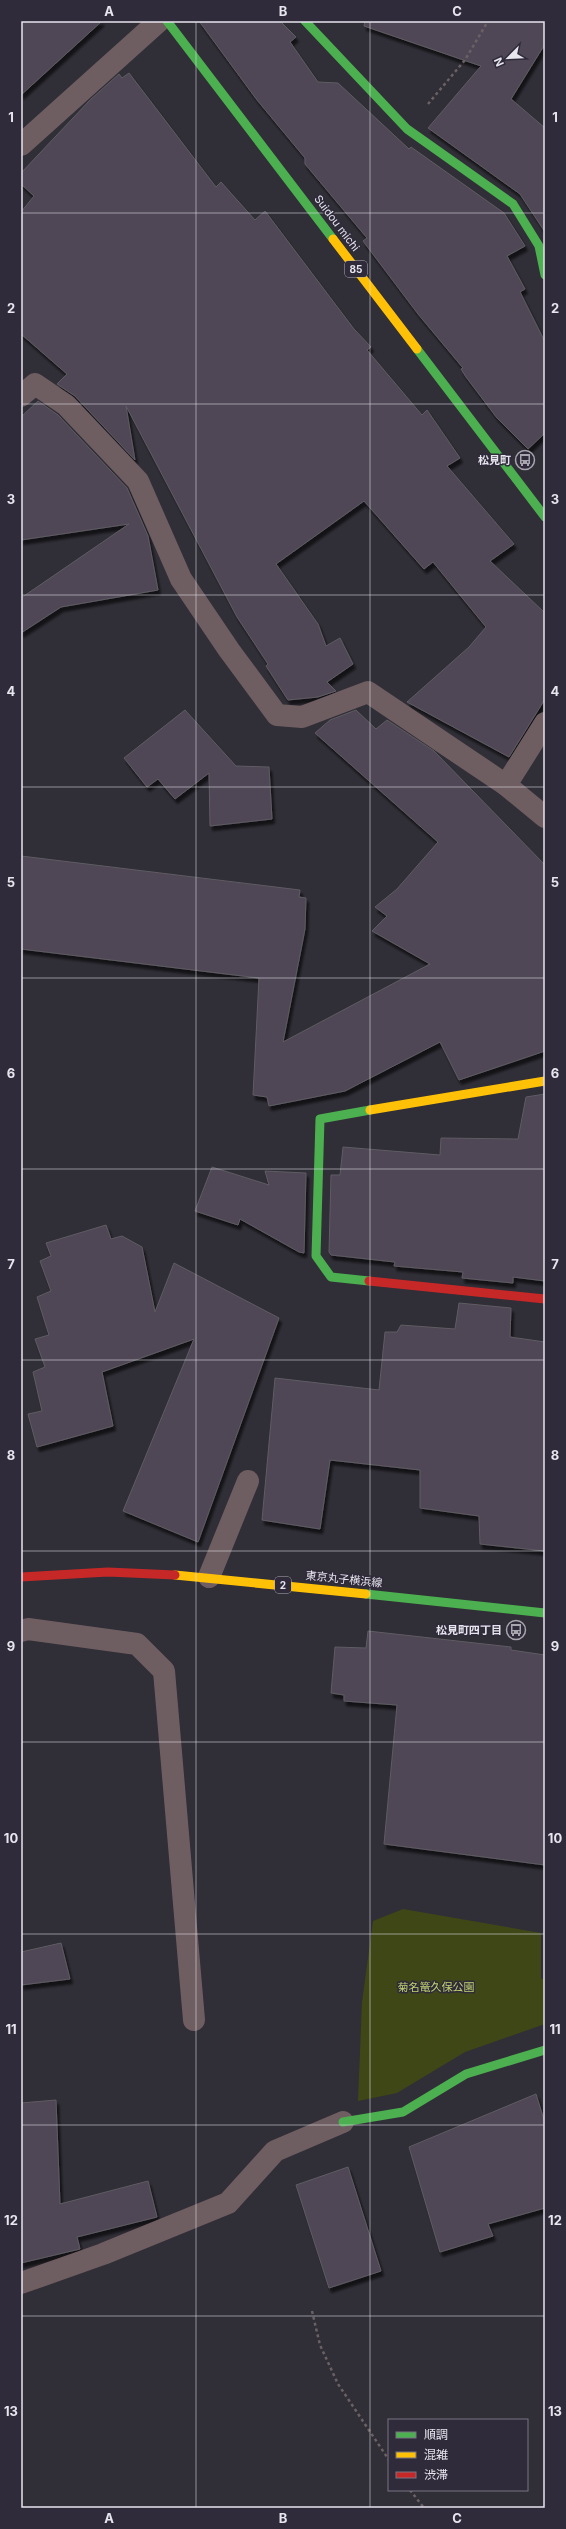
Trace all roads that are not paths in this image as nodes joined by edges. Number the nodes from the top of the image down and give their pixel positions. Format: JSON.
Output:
{"nodes":[{"id":1,"x":159,"y":21,"type":"edge"},
{"id":2,"x":167,"y":21,"type":"edge"},
{"id":3,"x":305,"y":21,"type":"edge"},
{"id":4,"x":21,"y":145,"type":"edge"},
{"id":5,"x":545,"y":275,"type":"edge"},
{"id":6,"x":21,"y":396,"type":"edge"},
{"id":7,"x":545,"y":517,"type":"edge"},
{"id":8,"x":545,"y":722,"type":"edge"},
{"id":9,"x":506,"y":786,"type":"junction"},
{"id":10,"x":545,"y":817,"type":"edge"},
{"id":11,"x":545,"y":1081,"type":"edge"},
{"id":12,"x":545,"y":1299,"type":"edge"},
{"id":13,"x":248,"y":1481,"type":"dead end"},
{"id":14,"x":21,"y":1577,"type":"edge"},
{"id":15,"x":209,"y":1577,"type":"junction"},
{"id":16,"x":545,"y":1613,"type":"edge"},
{"id":17,"x":21,"y":1631,"type":"edge"},
{"id":18,"x":194,"y":2020,"type":"dead end"},
{"id":19,"x":545,"y":2050,"type":"edge"},
{"id":20,"x":343,"y":2122,"type":"joint"},
{"id":21,"x":21,"y":2283,"type":"edge"}],
"edges":[{"from":1,"to":4,"type":"street"},
{"from":2,"to":7,"type":"street","name":"Suidou michi","number":"85"},
{"from":3,"to":5,"type":"street"},
{"from":6,"to":9,"type":"street"},
{"from":8,"to":9,"type":"street"},
{"from":9,"to":10,"type":"street"},
{"from":11,"to":12,"type":"street"},
{"from":13,"to":15,"type":"street"},
{"from":14,"to":15,"type":"street","name":"東京丸子横浜線","number":"2"},
{"from":15,"to":16,"type":"street","name":"東京丸子横浜線","number":"2"},
{"from":17,"to":18,"type":"street"},
{"from":19,"to":20,"type":"street"},
{"from":20,"to":21,"type":"street"}]}
